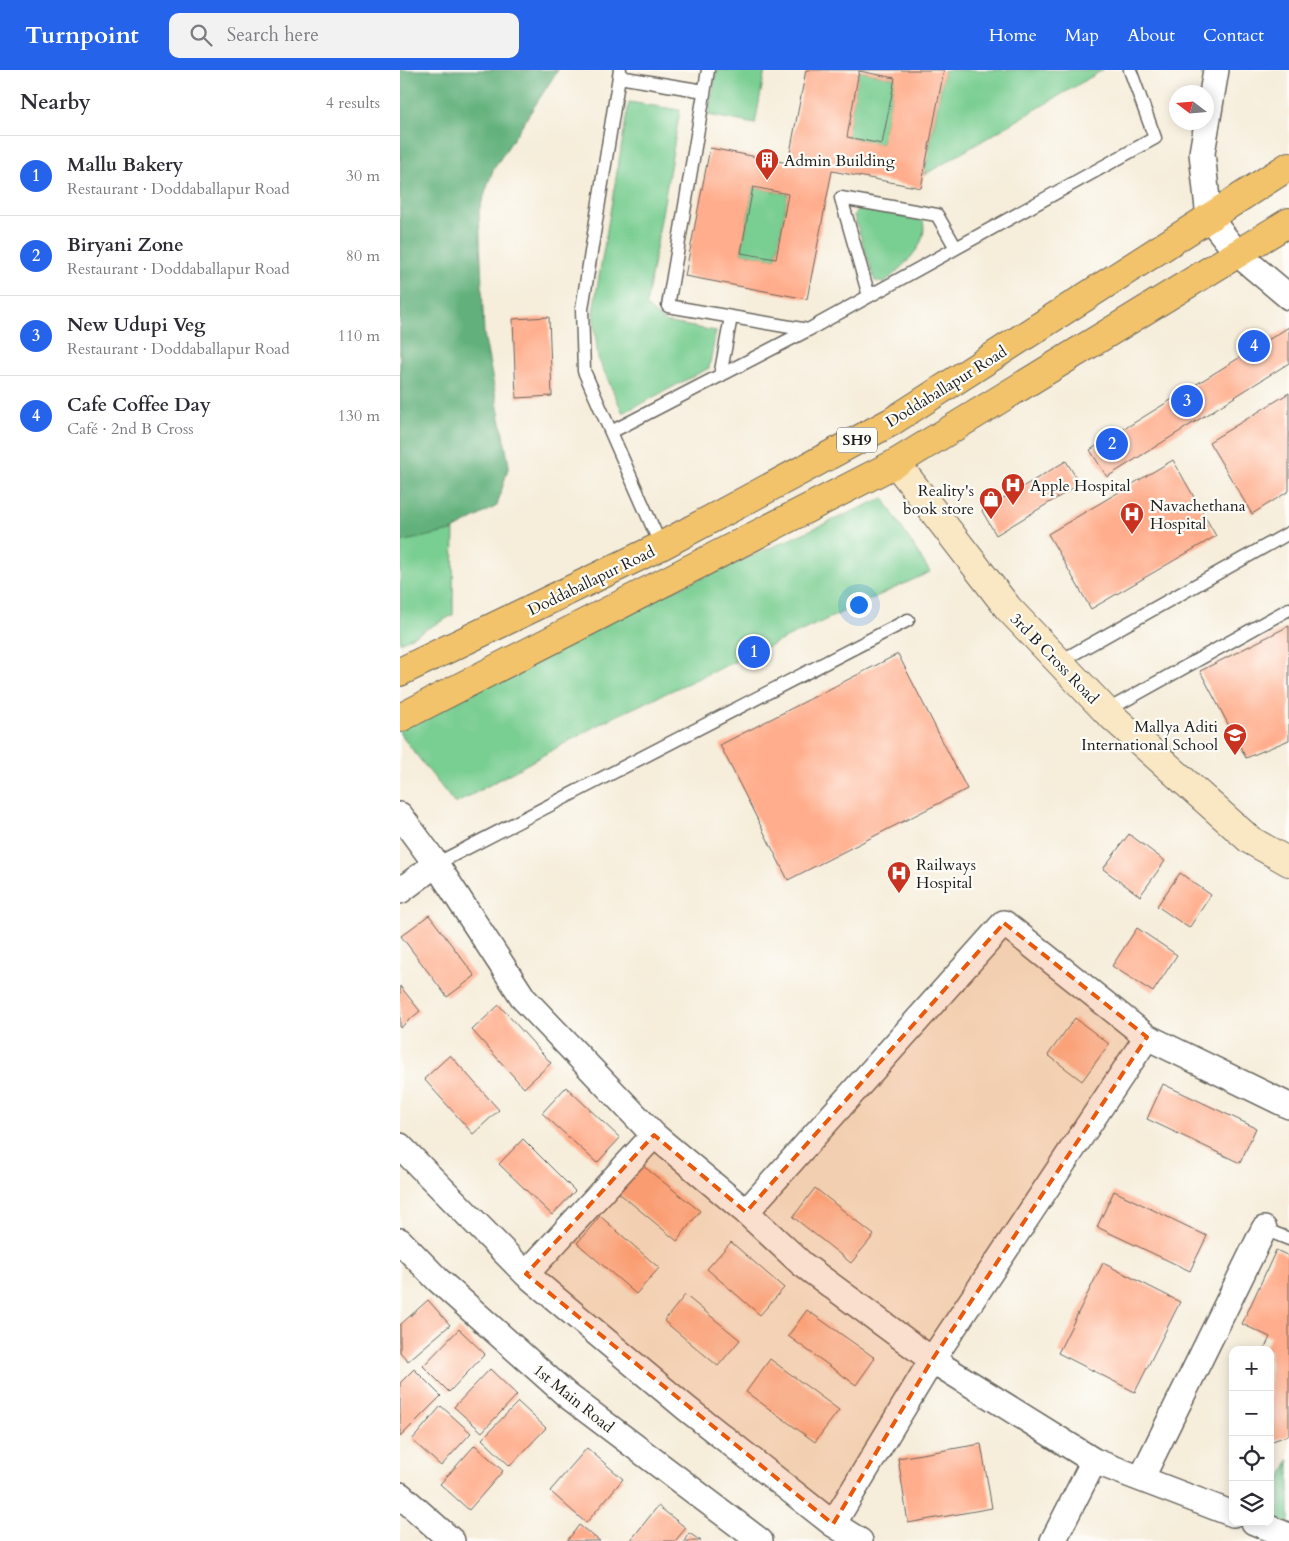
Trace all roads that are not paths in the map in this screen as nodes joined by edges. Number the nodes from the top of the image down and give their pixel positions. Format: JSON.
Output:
{"nodes":[{"id":1,"x":708,"y":70,"type":"edge"},
{"id":2,"x":1130,"y":70,"type":"edge"},
{"id":3,"x":1216,"y":70,"type":"edge"},
{"id":4,"x":619,"y":74,"type":"edge"},
{"id":5,"x":704,"y":91,"type":"junction"},
{"id":6,"x":1289,"y":166,"type":"edge"},
{"id":7,"x":1209,"y":218,"type":"junction"},
{"id":8,"x":1289,"y":222,"type":"edge"},
{"id":9,"x":956,"y":248,"type":"junction"},
{"id":10,"x":1239,"y":255,"type":"junction"},
{"id":11,"x":869,"y":296,"type":"junction"},
{"id":12,"x":1289,"y":297,"type":"edge"},
{"id":13,"x":730,"y":317,"type":"junction"},
{"id":14,"x":808,"y":330,"type":"junction"},
{"id":15,"x":720,"y":376,"type":"junction"},
{"id":16,"x":612,"y":431,"type":"junction"},
{"id":17,"x":896,"y":463,"type":"junction"},
{"id":18,"x":1289,"y":533,"type":"edge"},
{"id":19,"x":661,"y":546,"type":"junction"},
{"id":20,"x":1289,"y":609,"type":"edge"},
{"id":21,"x":908,"y":620,"type":"dead end"},
{"id":22,"x":1059,"y":662,"type":"junction"},
{"id":23,"x":400,"y":672,"type":"edge"},
{"id":24,"x":1106,"y":711,"type":"junction"},
{"id":25,"x":400,"y":718,"type":"edge"},
{"id":26,"x":400,"y":815,"type":"edge"},
{"id":27,"x":1289,"y":862,"type":"edge"},
{"id":28,"x":436,"y":864,"type":"junction"},
{"id":29,"x":400,"y":891,"type":"edge"},
{"id":30,"x":1147,"y":1037,"type":"junction"},
{"id":31,"x":1289,"y":1106,"type":"edge"},
{"id":32,"x":654,"y":1135,"type":"junction"},
{"id":33,"x":400,"y":1146,"type":"edge"},
{"id":34,"x":746,"y":1212,"type":"junction"},
{"id":35,"x":1264,"y":1229,"type":"joint"},
{"id":36,"x":1289,"y":1240,"type":"edge"},
{"id":37,"x":400,"y":1242,"type":"edge"},
{"id":38,"x":526,"y":1274,"type":"junction"},
{"id":39,"x":932,"y":1360,"type":"junction"},
{"id":40,"x":1094,"y":1461,"type":"junction"},
{"id":41,"x":1141,"y":1479,"type":"junction"},
{"id":42,"x":400,"y":1495,"type":"edge"},
{"id":43,"x":1229,"y":1512,"type":"edge"},
{"id":44,"x":833,"y":1524,"type":"junction"},
{"id":45,"x":1264,"y":1526,"type":"edge"},
{"id":46,"x":1289,"y":1536,"type":"edge"},
{"id":47,"x":452,"y":1541,"type":"edge"},
{"id":48,"x":760,"y":1541,"type":"edge"},
{"id":49,"x":860,"y":1541,"type":"edge"},
{"id":50,"x":1053,"y":1541,"type":"edge"}],
"edges":[{"from":1,"to":5,"type":"lane"},
{"from":2,"to":9,"type":"lane"},
{"from":3,"to":7,"type":"street"},
{"from":4,"to":5,"type":"lane"},
{"from":4,"to":16,"type":"lane"},
{"from":5,"to":13,"type":"lane"},
{"from":6,"to":7,"type":"main road","name":"Doddaballapur Road","number":"SH9"},
{"from":7,"to":10,"type":"street"},
{"from":7,"to":19,"type":"main road","name":"Doddaballapur Road","number":"SH9"},
{"from":8,"to":10,"type":"main road","number":"SH9"},
{"from":9,"to":11,"type":"lane"},
{"from":9,"to":11,"type":"lane"},
{"from":10,"to":12,"type":"street"},
{"from":10,"to":17,"type":"main road","number":"SH9"},
{"from":11,"to":14,"type":"lane"},
{"from":13,"to":14,"type":"lane"},
{"from":13,"to":15,"type":"lane"},
{"from":14,"to":15,"type":"lane"},
{"from":15,"to":16,"type":"lane"},
{"from":16,"to":19,"type":"lane"},
{"from":17,"to":22,"type":"street","name":"3rd B Cross Road"},
{"from":17,"to":25,"type":"main road","number":"SH9"},
{"from":18,"to":22,"type":"lane"},
{"from":19,"to":23,"type":"main road","name":"Doddaballapur Road","number":"SH9"},
{"from":20,"to":24,"type":"lane"},
{"from":21,"to":28,"type":"lane"},
{"from":22,"to":24,"type":"street","name":"3rd B Cross Road"},
{"from":24,"to":27,"type":"street","name":"3rd B Cross Road"},
{"from":26,"to":28,"type":"street"},
{"from":28,"to":29,"type":"street"},
{"from":28,"to":32,"type":"street"},
{"from":30,"to":31,"type":"street"},
{"from":30,"to":34,"type":"street"},
{"from":30,"to":39,"type":"street"},
{"from":32,"to":34,"type":"street"},
{"from":32,"to":38,"type":"street"},
{"from":33,"to":38,"type":"street"},
{"from":34,"to":39,"type":"street"},
{"from":35,"to":36,"type":"lane"},
{"from":35,"to":41,"type":"street"},
{"from":37,"to":48,"type":"street","name":"1st Main Road"},
{"from":38,"to":44,"type":"street"},
{"from":39,"to":40,"type":"street"},
{"from":39,"to":44,"type":"street"},
{"from":40,"to":41,"type":"street"},
{"from":40,"to":50,"type":"street"},
{"from":41,"to":43,"type":"street"},
{"from":42,"to":47,"type":"street"},
{"from":44,"to":49,"type":"street"},
{"from":45,"to":46,"type":"street"}]}
